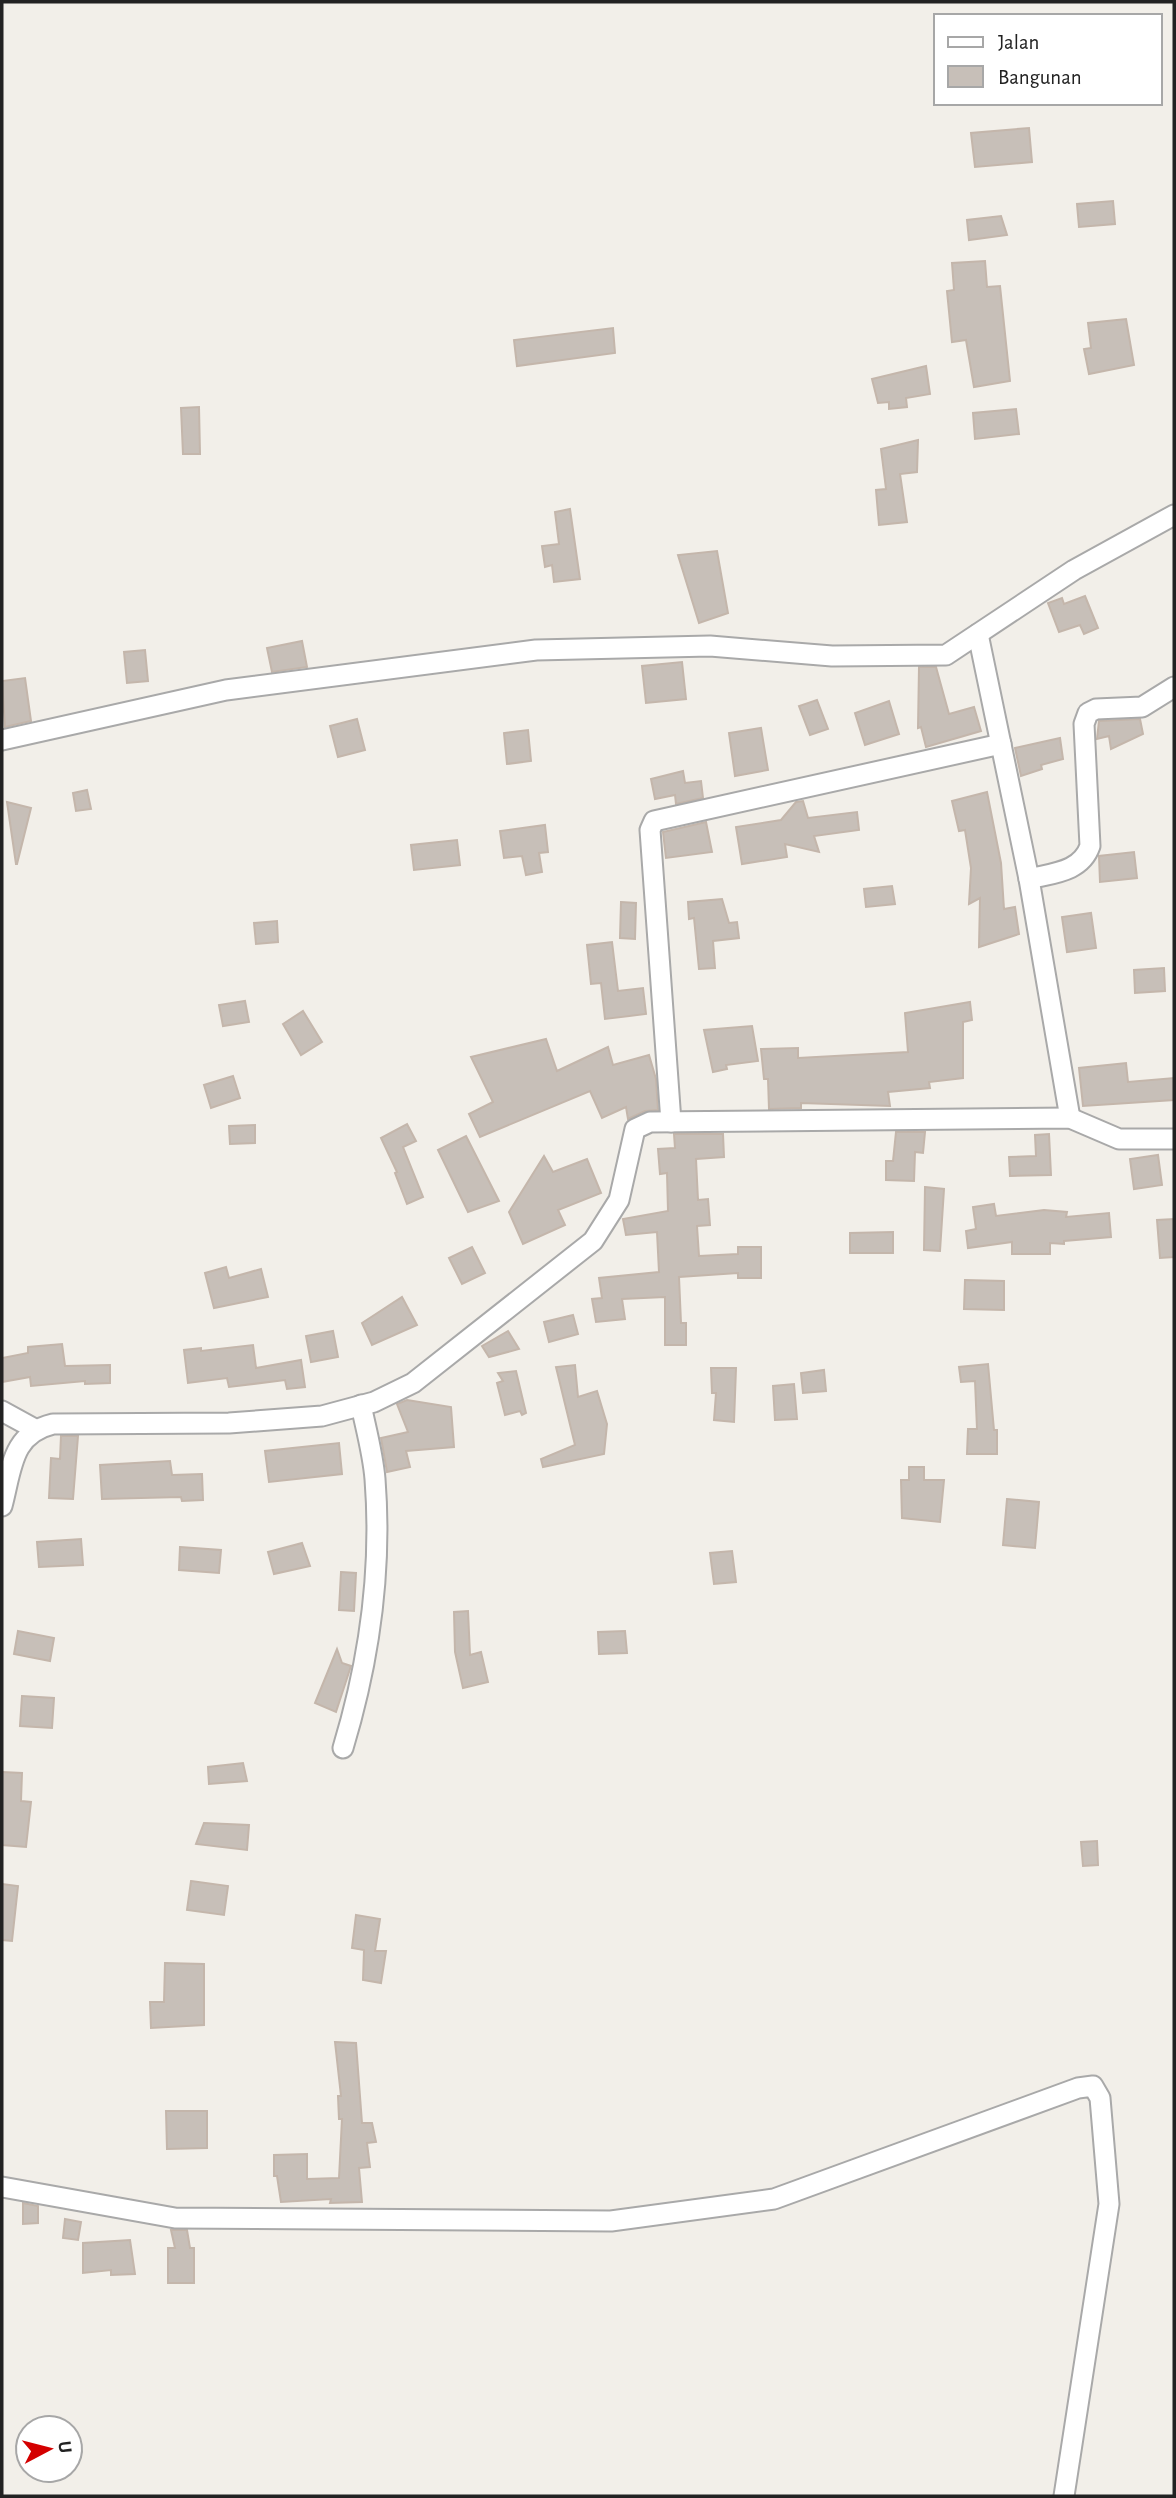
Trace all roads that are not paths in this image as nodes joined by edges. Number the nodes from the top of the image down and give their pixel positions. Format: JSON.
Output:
{"nodes":[{"id":1,"x":1174,"y":515,"type":"edge"},
{"id":2,"x":978,"y":634,"type":"junction"},
{"id":3,"x":1174,"y":687,"type":"edge"},
{"id":4,"x":2,"y":740,"type":"edge"},
{"id":5,"x":1001,"y":744,"type":"junction"},
{"id":6,"x":1029,"y":879,"type":"junction"},
{"id":7,"x":1070,"y":1118,"type":"junction"},
{"id":8,"x":671,"y":1122,"type":"junction"},
{"id":9,"x":1174,"y":1139,"type":"edge"},
{"id":10,"x":361,"y":1405,"type":"junction"},
{"id":11,"x":2,"y":1411,"type":"edge"},
{"id":12,"x":33,"y":1429,"type":"junction"},
{"id":13,"x":2,"y":1506,"type":"edge"},
{"id":14,"x":343,"y":1748,"type":"dead end"},
{"id":15,"x":2,"y":2187,"type":"edge"},
{"id":16,"x":1064,"y":2496,"type":"edge"}],
"edges":[{"from":1,"to":2,"type":"street"},
{"from":2,"to":4,"type":"street"},
{"from":2,"to":5,"type":"street"},
{"from":3,"to":6,"type":"street"},
{"from":5,"to":6,"type":"street"},
{"from":5,"to":8,"type":"street"},
{"from":6,"to":7,"type":"street"},
{"from":7,"to":8,"type":"street"},
{"from":7,"to":9,"type":"street"},
{"from":8,"to":10,"type":"street"},
{"from":10,"to":12,"type":"street"},
{"from":10,"to":14,"type":"street"},
{"from":11,"to":12,"type":"street"},
{"from":12,"to":13,"type":"street"},
{"from":15,"to":16,"type":"street"}]}
